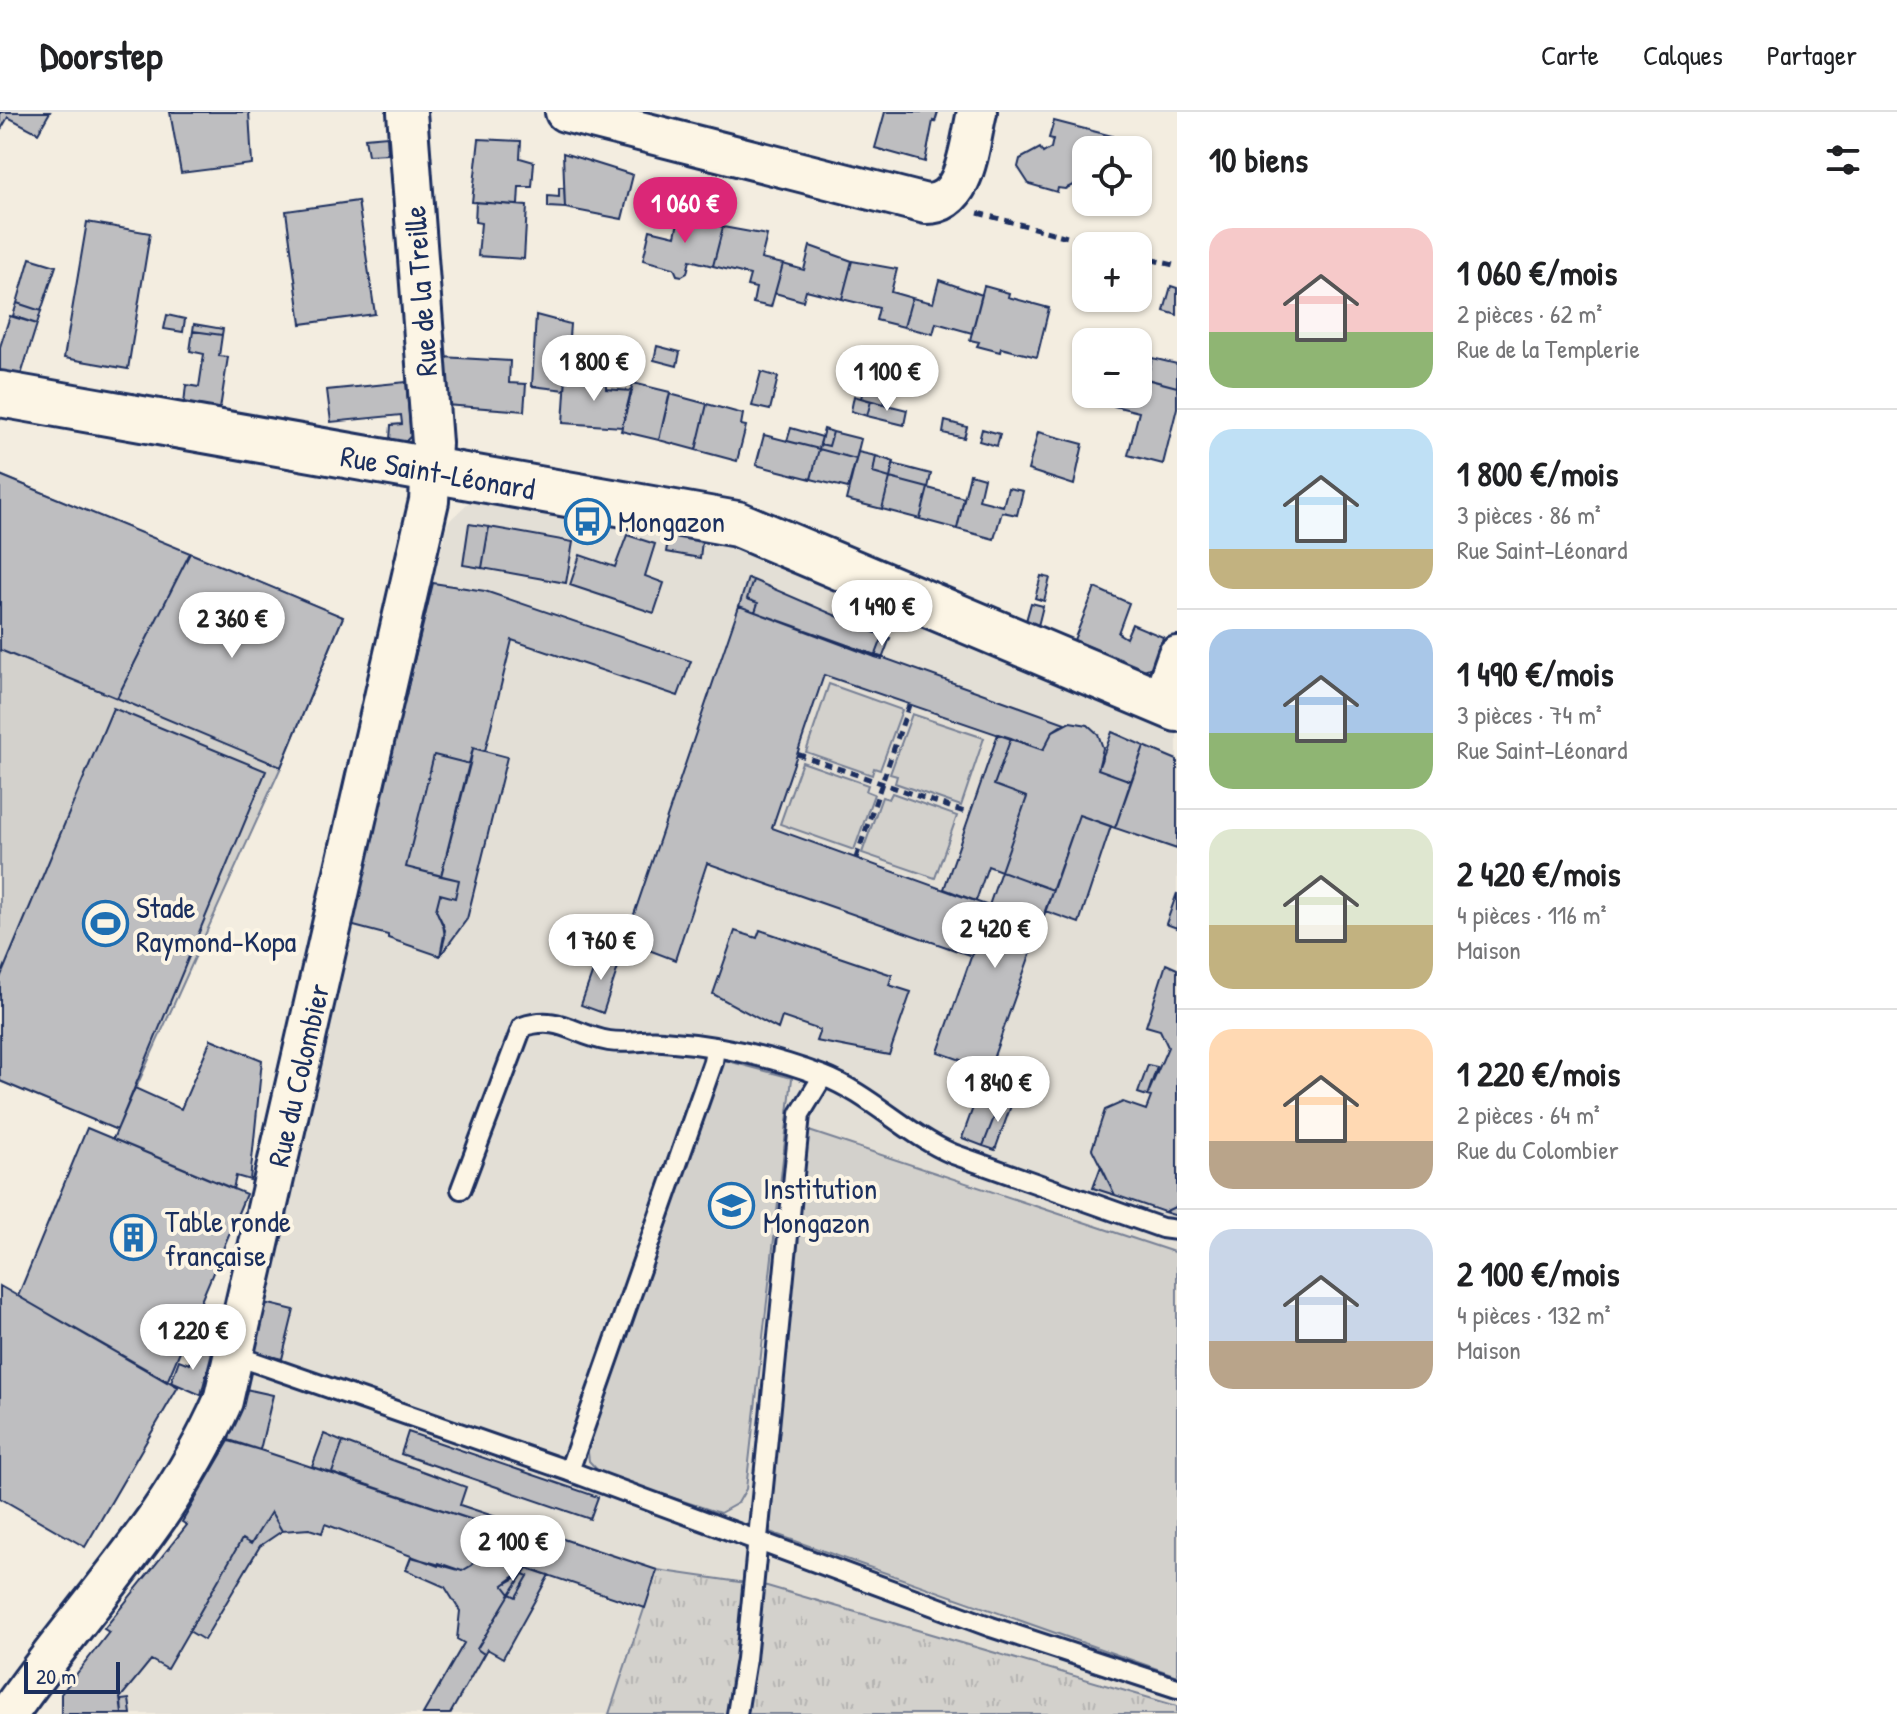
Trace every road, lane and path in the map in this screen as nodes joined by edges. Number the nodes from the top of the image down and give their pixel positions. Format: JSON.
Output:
{"nodes":[{"id":1,"x":407,"y":112,"type":"edge"},
{"id":2,"x":565,"y":112,"type":"edge"},
{"id":3,"x":977,"y":112,"type":"edge"},
{"id":4,"x":675,"y":126,"type":"edge"},
{"id":5,"x":960,"y":206,"type":"junction"},
{"id":6,"x":1072,"y":238,"type":"edge"},
{"id":7,"x":1152,"y":260,"type":"edge"},
{"id":8,"x":1177,"y":266,"type":"edge"},
{"id":9,"x":0,"y":394,"type":"edge"},
{"id":10,"x":432,"y":471,"type":"junction"},
{"id":11,"x":1177,"y":656,"type":"edge"},
{"id":12,"x":909,"y":705,"type":"dead end"},
{"id":13,"x":1169,"y":706,"type":"edge"},
{"id":14,"x":797,"y":754,"type":"dead end"},
{"id":15,"x":882,"y":784,"type":"junction"},
{"id":16,"x":970,"y":814,"type":"dead end"},
{"id":17,"x":856,"y":858,"type":"dead end"},
{"id":18,"x":715,"y":1047,"type":"junction"},
{"id":19,"x":823,"y":1076,"type":"junction"},
{"id":20,"x":461,"y":1189,"type":"dead end"},
{"id":21,"x":1177,"y":1230,"type":"edge"},
{"id":22,"x":234,"y":1355,"type":"junction"},
{"id":23,"x":569,"y":1471,"type":"junction"},
{"id":24,"x":756,"y":1539,"type":"junction"},
{"id":25,"x":1177,"y":1688,"type":"edge"},
{"id":26,"x":8,"y":1714,"type":"edge"},
{"id":27,"x":737,"y":1714,"type":"edge"}],
"edges":[{"from":1,"to":10,"type":"street","name":"Rue de la Treille"},
{"from":2,"to":4,"type":"street"},
{"from":3,"to":5,"type":"street"},
{"from":4,"to":5,"type":"street"},
{"from":5,"to":6,"type":"path"},
{"from":7,"to":8,"type":"path"},
{"from":9,"to":10,"type":"street","name":"Rue Saint-Léonard"},
{"from":10,"to":13,"type":"street","name":"Rue Saint-Léonard"},
{"from":10,"to":22,"type":"street","name":"Rue du Colombier"},
{"from":11,"to":13,"type":"street"},
{"from":12,"to":15,"type":"path"},
{"from":14,"to":15,"type":"path"},
{"from":15,"to":16,"type":"path"},
{"from":15,"to":17,"type":"path"},
{"from":18,"to":19,"type":"lane"},
{"from":18,"to":20,"type":"lane"},
{"from":18,"to":23,"type":"lane"},
{"from":19,"to":21,"type":"lane"},
{"from":19,"to":24,"type":"lane"},
{"from":22,"to":23,"type":"lane"},
{"from":22,"to":26,"type":"street","name":"Rue du Colombier"},
{"from":23,"to":24,"type":"lane"},
{"from":24,"to":25,"type":"lane"},
{"from":24,"to":27,"type":"lane"}]}
